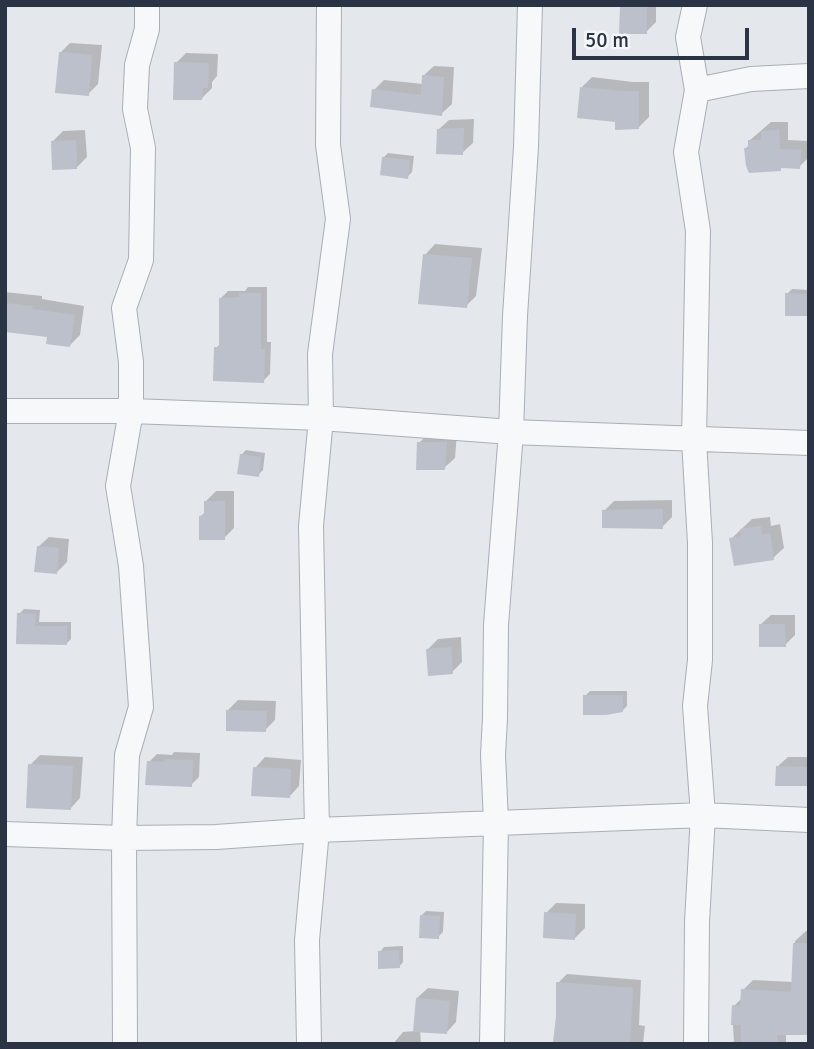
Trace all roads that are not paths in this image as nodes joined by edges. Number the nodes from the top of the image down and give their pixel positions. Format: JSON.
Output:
{"nodes":[{"id":1,"x":147,"y":5,"type":"edge"},
{"id":2,"x":329,"y":5,"type":"edge"},
{"id":3,"x":530,"y":5,"type":"edge"},
{"id":4,"x":695,"y":5,"type":"edge"},
{"id":5,"x":809,"y":76,"type":"edge"},
{"id":6,"x":697,"y":90,"type":"junction"},
{"id":7,"x":5,"y":411,"type":"edge"},
{"id":8,"x":131,"y":411,"type":"junction"},
{"id":9,"x":321,"y":418,"type":"junction"},
{"id":10,"x":511,"y":432,"type":"junction"},
{"id":11,"x":695,"y":440,"type":"junction"},
{"id":12,"x":809,"y":443,"type":"edge"},
{"id":13,"x":703,"y":815,"type":"junction"},
{"id":14,"x":809,"y":820,"type":"edge"},
{"id":15,"x":496,"y":822,"type":"junction"},
{"id":16,"x":317,"y":830,"type":"junction"},
{"id":17,"x":5,"y":834,"type":"edge"},
{"id":18,"x":124,"y":838,"type":"junction"},
{"id":19,"x":125,"y":1044,"type":"edge"},
{"id":20,"x":309,"y":1044,"type":"edge"},
{"id":21,"x":492,"y":1044,"type":"edge"},
{"id":22,"x":696,"y":1044,"type":"edge"}],
"edges":[{"from":1,"to":8,"type":"street"},
{"from":2,"to":9,"type":"street"},
{"from":3,"to":10,"type":"street"},
{"from":4,"to":6,"type":"street"},
{"from":5,"to":6,"type":"street"},
{"from":6,"to":11,"type":"street"},
{"from":7,"to":8,"type":"street"},
{"from":8,"to":9,"type":"street"},
{"from":8,"to":18,"type":"street"},
{"from":9,"to":10,"type":"street"},
{"from":9,"to":16,"type":"street"},
{"from":10,"to":11,"type":"street"},
{"from":10,"to":15,"type":"street"},
{"from":11,"to":12,"type":"street"},
{"from":11,"to":13,"type":"street"},
{"from":13,"to":14,"type":"street"},
{"from":13,"to":15,"type":"street"},
{"from":13,"to":22,"type":"street"},
{"from":15,"to":16,"type":"street"},
{"from":15,"to":21,"type":"street"},
{"from":16,"to":18,"type":"street"},
{"from":16,"to":20,"type":"street"},
{"from":17,"to":18,"type":"street"},
{"from":18,"to":19,"type":"street"}]}
